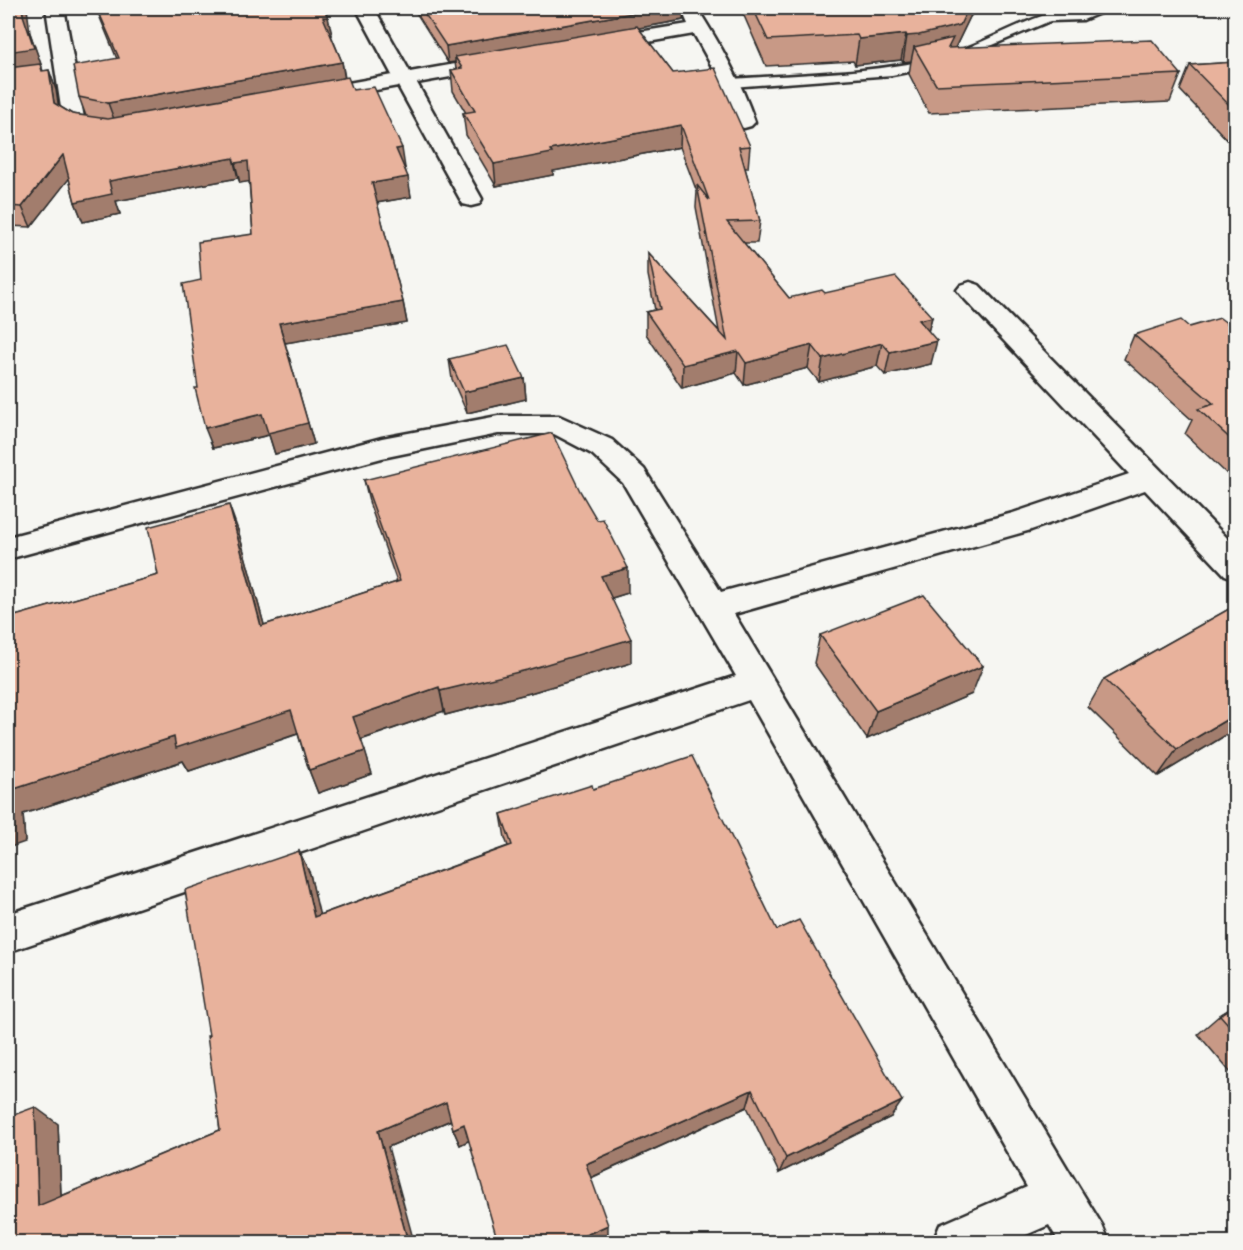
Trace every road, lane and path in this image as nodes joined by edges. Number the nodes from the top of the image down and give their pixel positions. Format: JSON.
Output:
{"nodes":[{"id":1,"x":55,"y":8,"type":"edge"},
{"id":2,"x":365,"y":8,"type":"edge"},
{"id":3,"x":688,"y":8,"type":"edge"},
{"id":4,"x":1106,"y":8,"type":"edge"},
{"id":5,"x":1051,"y":13,"type":"edge"},
{"id":6,"x":701,"y":27,"type":"junction"},
{"id":7,"x":587,"y":47,"type":"edge"},
{"id":8,"x":519,"y":59,"type":"edge"},
{"id":9,"x":66,"y":72,"type":"junction"},
{"id":10,"x":42,"y":75,"type":"edge"},
{"id":11,"x":405,"y":79,"type":"junction"},
{"id":12,"x":731,"y":83,"type":"junction"},
{"id":13,"x":292,"y":99,"type":"edge"},
{"id":14,"x":744,"y":122,"type":"dead end"},
{"id":15,"x":134,"y":127,"type":"edge"},
{"id":16,"x":471,"y":199,"type":"dead end"},
{"id":17,"x":970,"y":290,"type":"dead end"},
{"id":18,"x":1151,"y":477,"type":"junction"},
{"id":19,"x":8,"y":548,"type":"edge"},
{"id":20,"x":1236,"y":567,"type":"edge"},
{"id":21,"x":713,"y":607,"type":"junction"},
{"id":22,"x":758,"y":683,"type":"junction"},
{"id":23,"x":8,"y":933,"type":"edge"},
{"id":24,"x":1059,"y":1197,"type":"junction"},
{"id":25,"x":957,"y":1242,"type":"edge"},
{"id":26,"x":1085,"y":1242,"type":"edge"}],
"edges":[{"from":1,"to":9,"type":"street"},
{"from":2,"to":11,"type":"street"},
{"from":3,"to":6,"type":"street"},
{"from":4,"to":5,"type":"lane"},
{"from":5,"to":12,"type":"lane"},
{"from":6,"to":7,"type":"street"},
{"from":6,"to":12,"type":"street"},
{"from":8,"to":11,"type":"street"},
{"from":9,"to":10,"type":"street"},
{"from":9,"to":15,"type":"street"},
{"from":11,"to":13,"type":"street"},
{"from":11,"to":16,"type":"street"},
{"from":12,"to":14,"type":"street"},
{"from":17,"to":18,"type":"street"},
{"from":18,"to":20,"type":"street"},
{"from":18,"to":21,"type":"street"},
{"from":19,"to":21,"type":"street"},
{"from":21,"to":22,"type":"street"},
{"from":22,"to":23,"type":"street"},
{"from":22,"to":24,"type":"street"},
{"from":24,"to":25,"type":"street"},
{"from":24,"to":26,"type":"street"}]}
